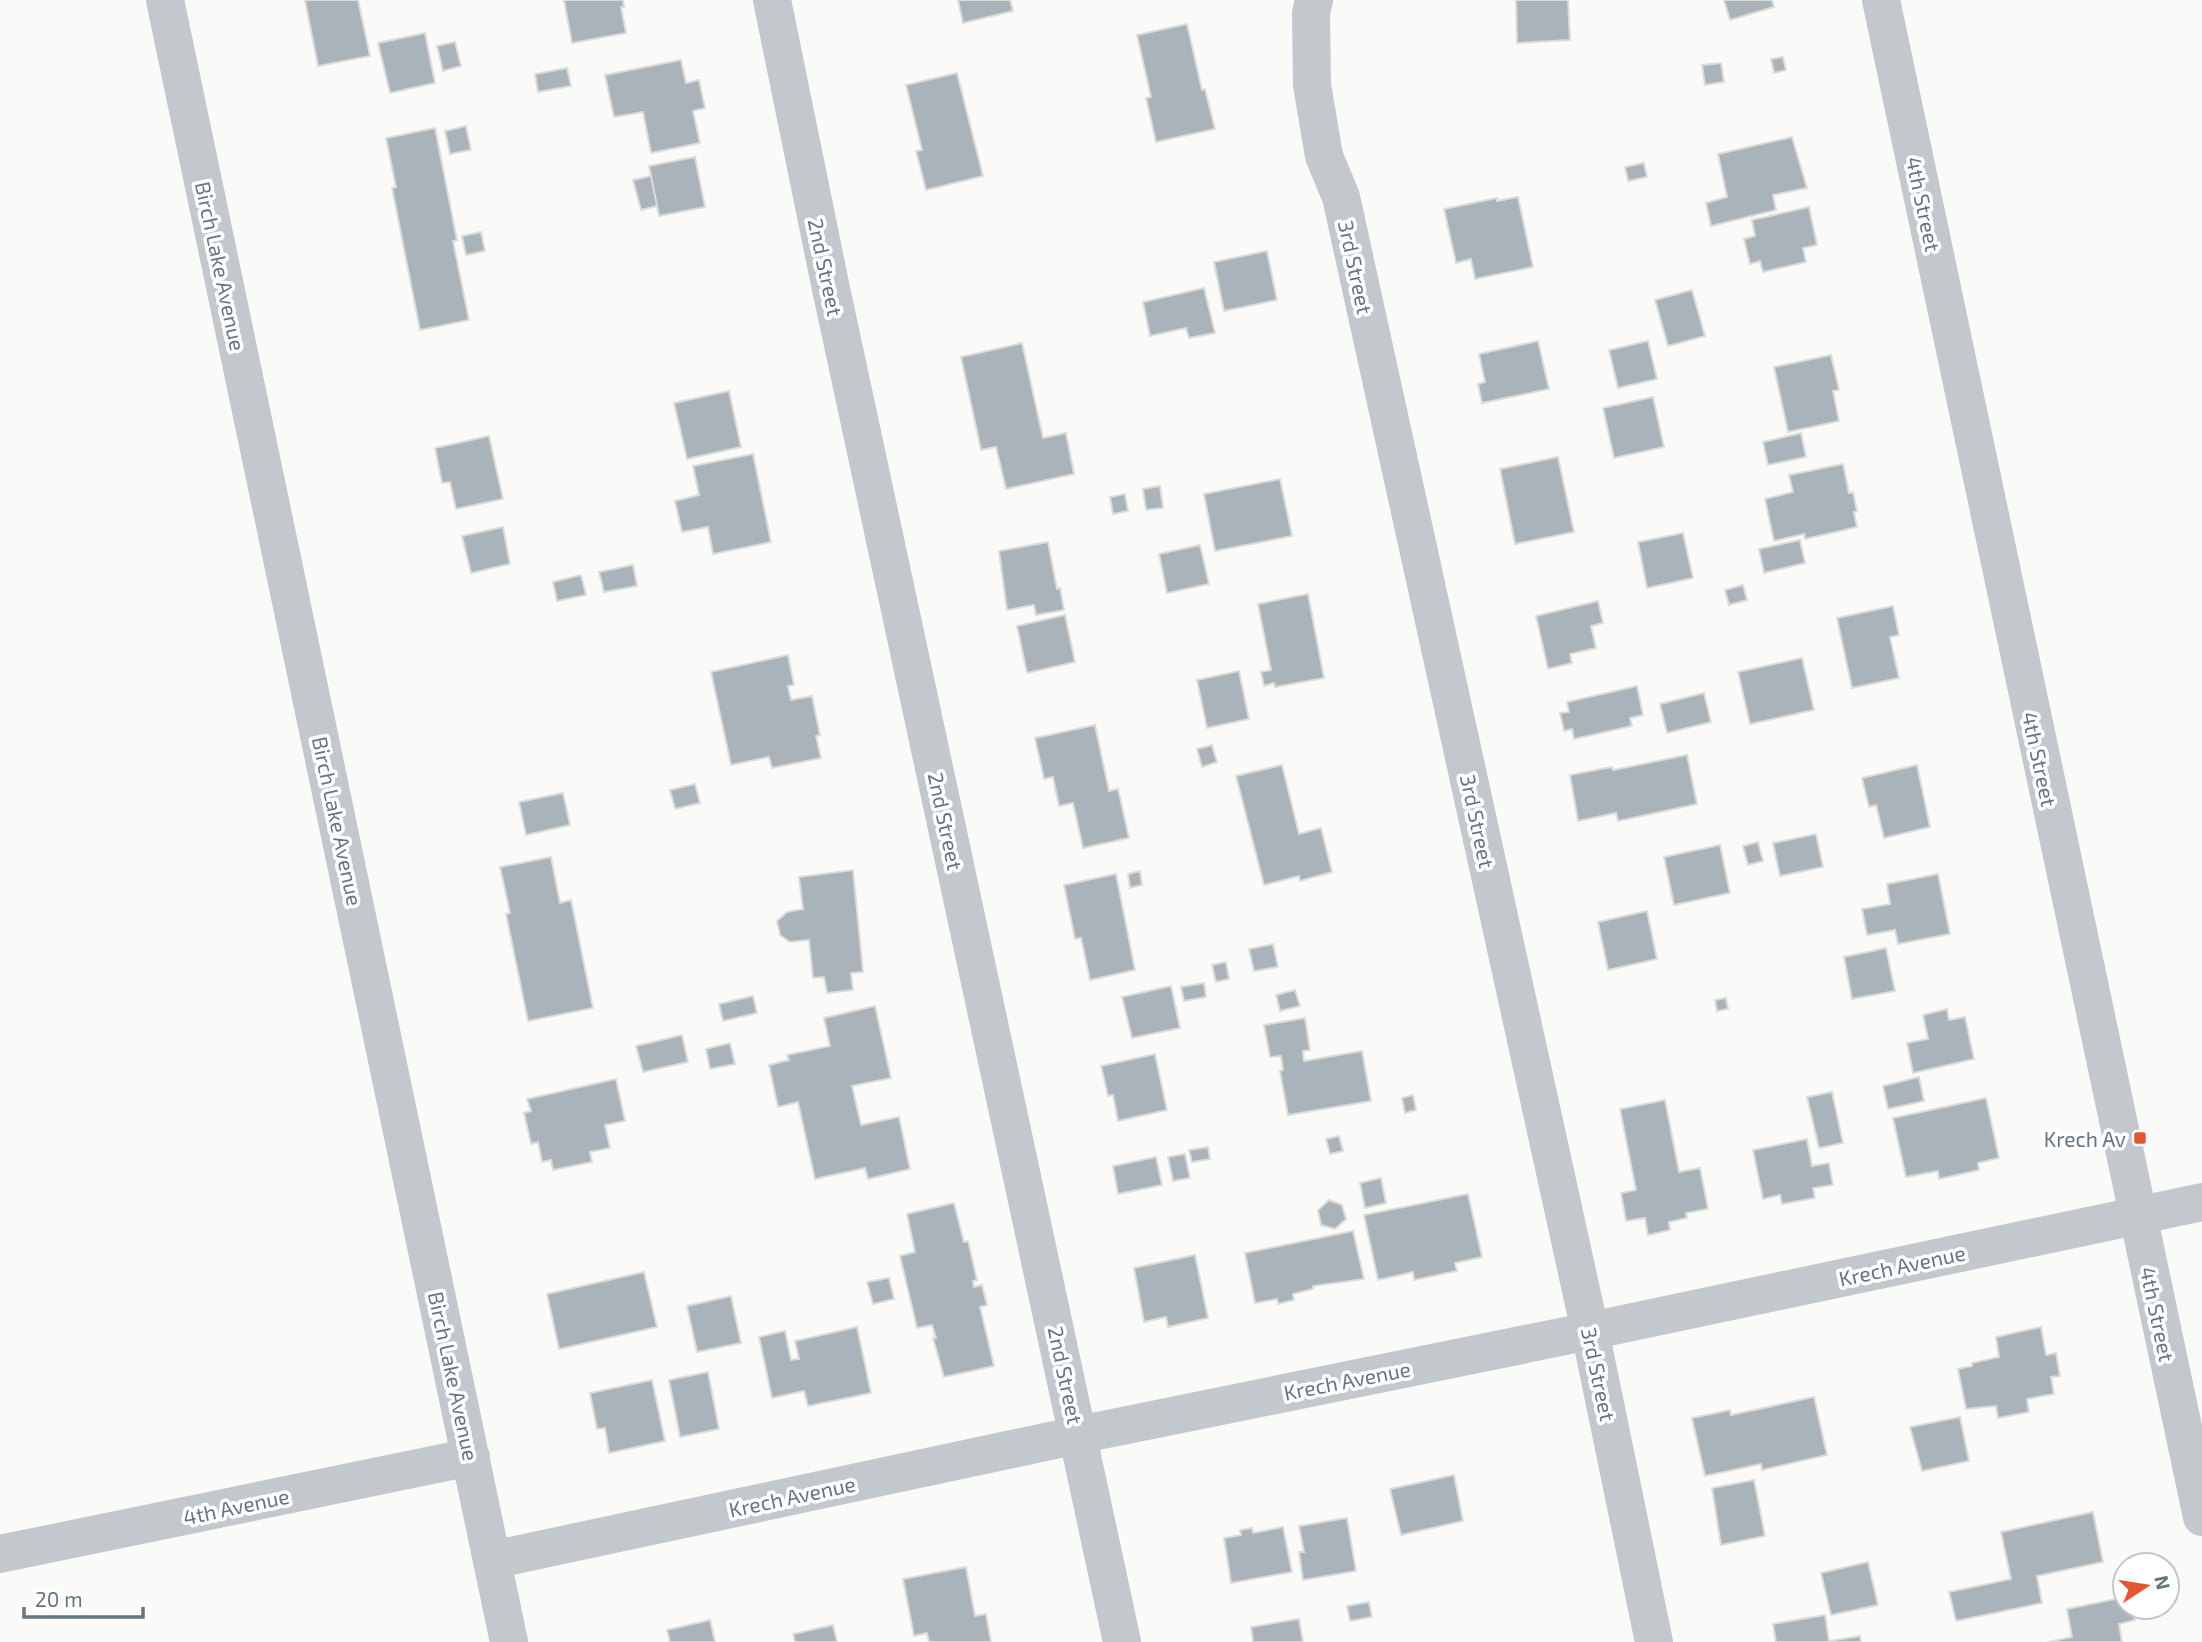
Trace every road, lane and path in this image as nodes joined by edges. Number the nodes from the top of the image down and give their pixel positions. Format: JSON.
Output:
{"nodes":[{"id":1,"x":164,"y":0,"type":"edge"},
{"id":2,"x":772,"y":0,"type":"edge"},
{"id":3,"x":1314,"y":0,"type":"edge"},
{"id":4,"x":1881,"y":0,"type":"edge"},
{"id":5,"x":2202,"y":1202,"type":"edge"},
{"id":6,"x":2137,"y":1216,"type":"junction"},
{"id":7,"x":1590,"y":1331,"type":"junction"},
{"id":8,"x":1078,"y":1434,"type":"junction"},
{"id":9,"x":471,"y":1457,"type":"junction"},
{"id":10,"x":2202,"y":1517,"type":"edge"},
{"id":11,"x":0,"y":1554,"type":"edge"},
{"id":12,"x":492,"y":1560,"type":"junction"},
{"id":13,"x":509,"y":1642,"type":"edge"},
{"id":14,"x":1122,"y":1642,"type":"edge"},
{"id":15,"x":1654,"y":1642,"type":"edge"}],
"edges":[{"from":1,"to":9,"type":"street","name":"Birch Lake Avenue"},
{"from":2,"to":8,"type":"street","name":"2nd Street"},
{"from":3,"to":7,"type":"street","name":"3rd Street"},
{"from":4,"to":6,"type":"street","name":"4th Street"},
{"from":5,"to":6,"type":"street","name":"Krech Avenue"},
{"from":6,"to":7,"type":"street","name":"Krech Avenue"},
{"from":6,"to":10,"type":"street","name":"4th Street"},
{"from":7,"to":8,"type":"street","name":"Krech Avenue"},
{"from":7,"to":15,"type":"street","name":"3rd Street"},
{"from":8,"to":12,"type":"street","name":"Krech Avenue"},
{"from":8,"to":14,"type":"street","name":"2nd Street"},
{"from":9,"to":11,"type":"street","name":"4th Avenue"},
{"from":9,"to":12,"type":"street","name":"Birch Lake Avenue"},
{"from":12,"to":13,"type":"street","name":"Birch Lake Avenue"}]}
